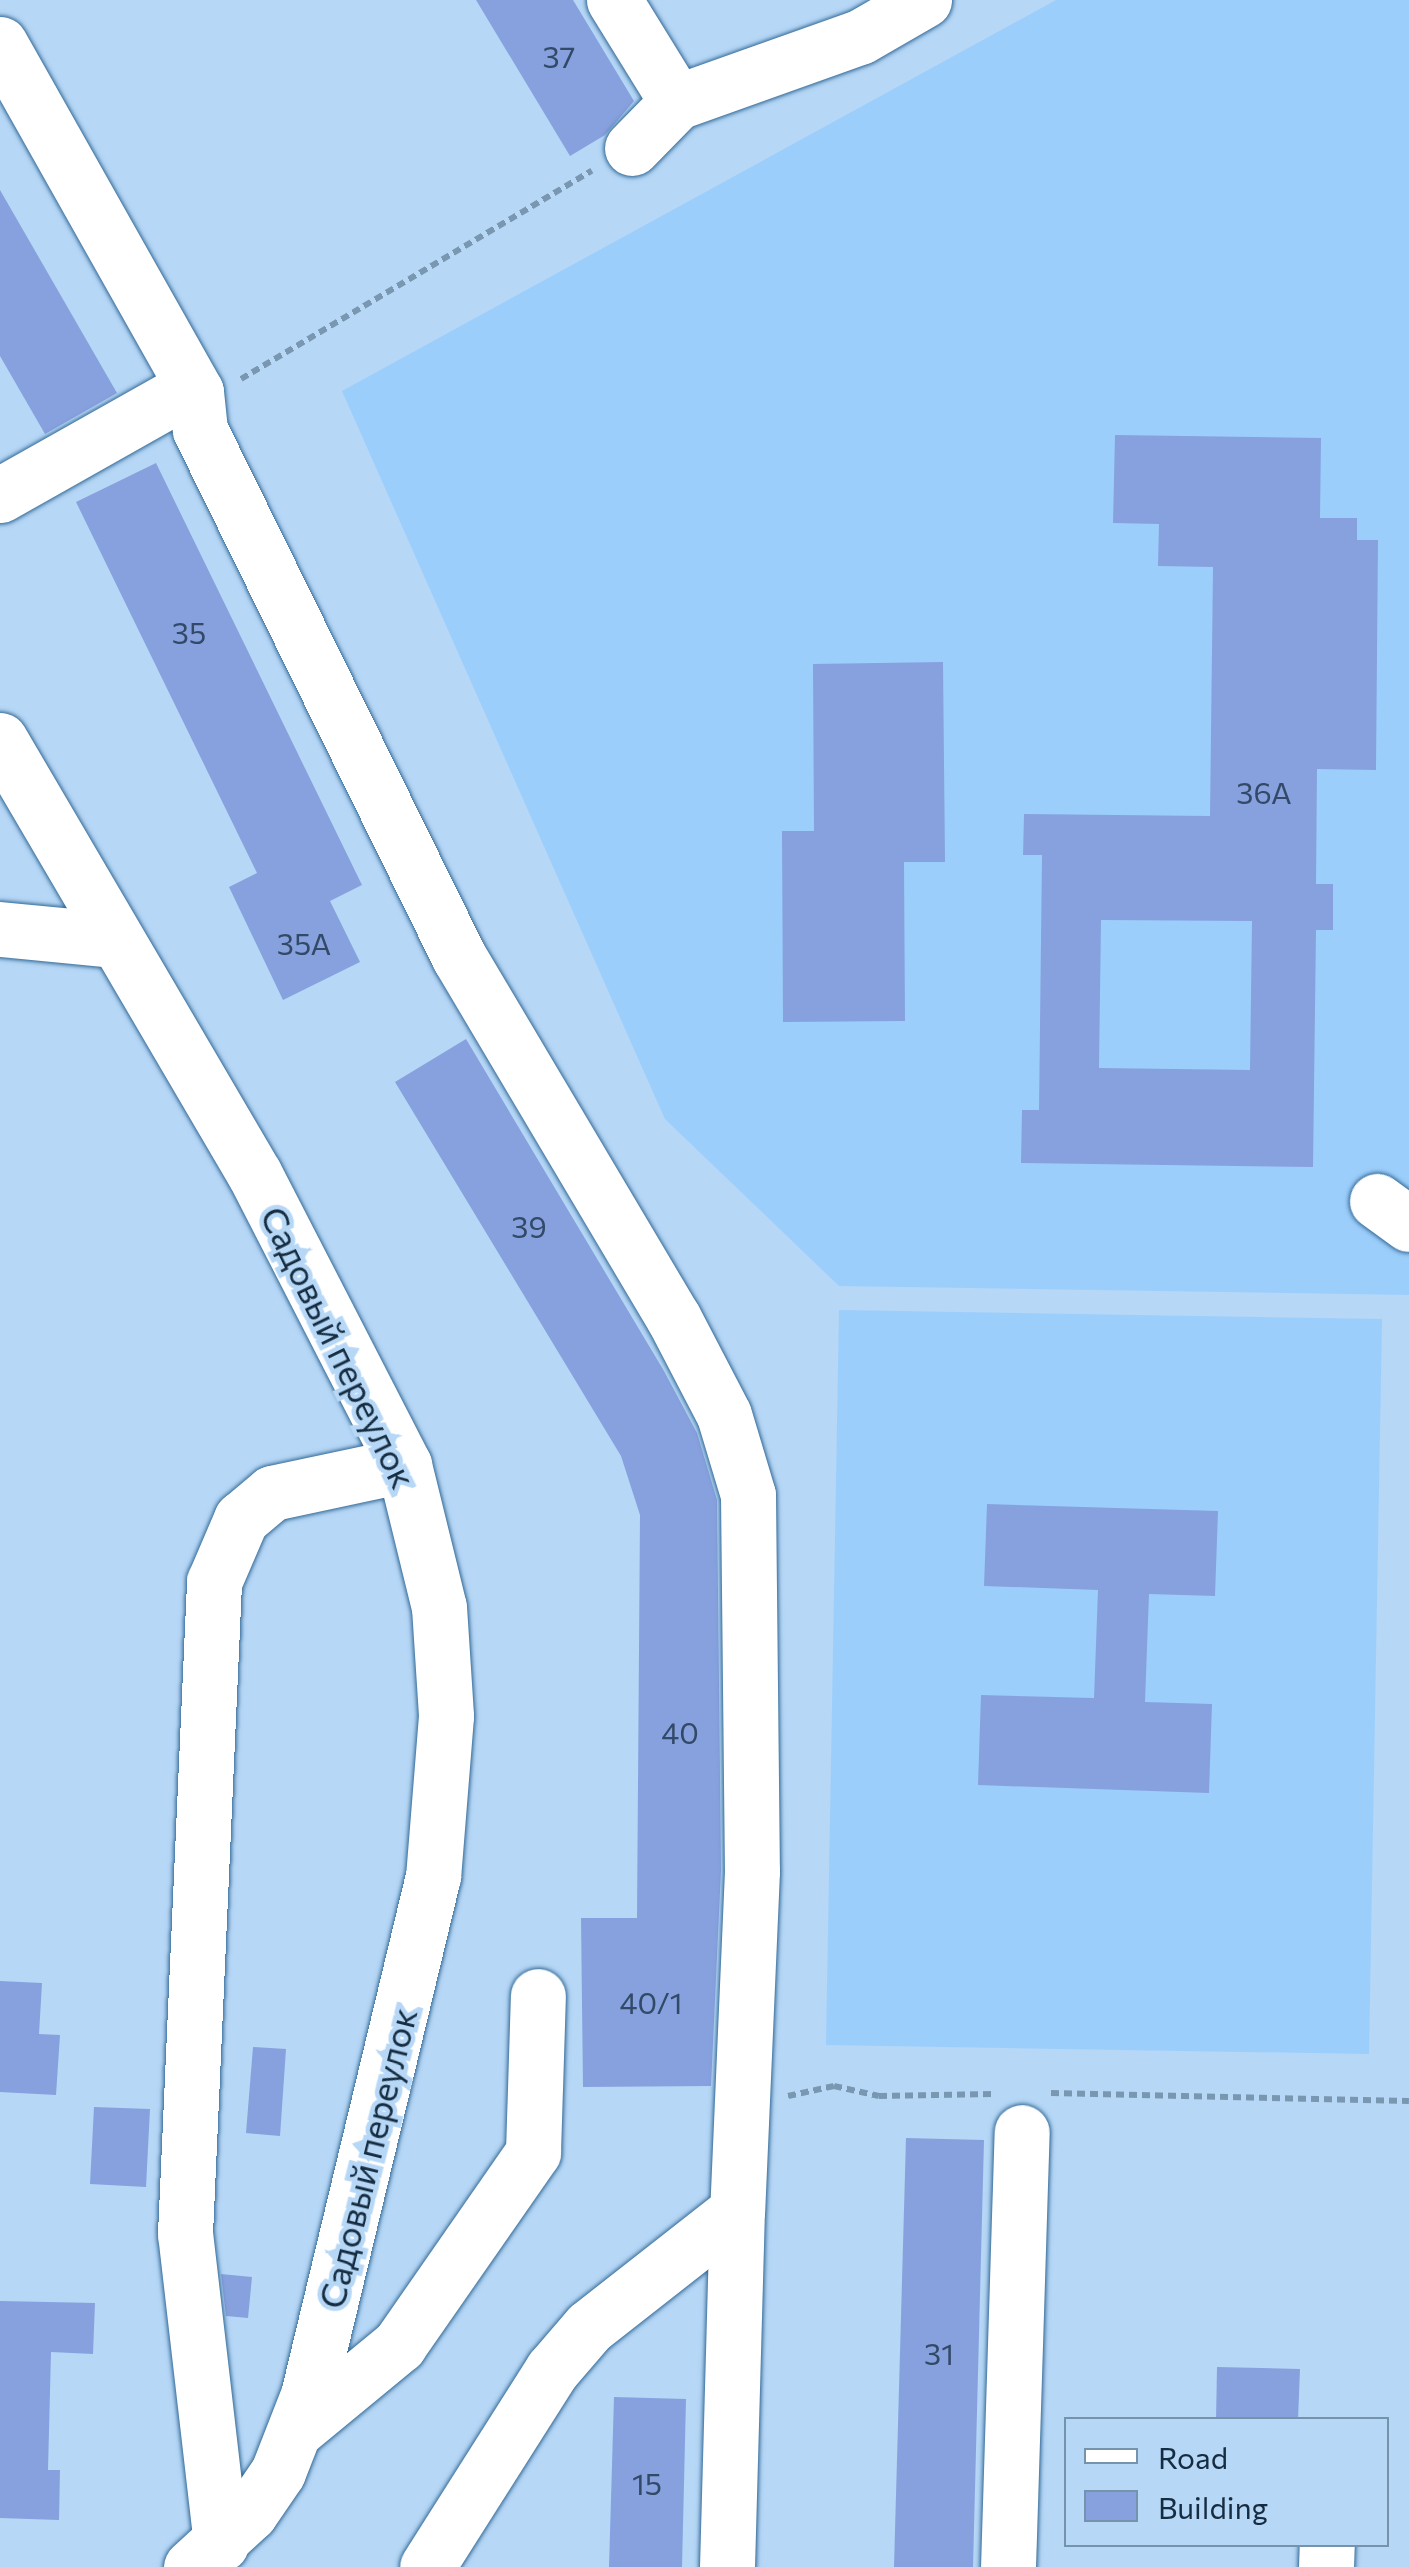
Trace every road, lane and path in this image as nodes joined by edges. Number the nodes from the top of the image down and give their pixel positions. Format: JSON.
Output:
{"nodes":[{"id":1,"x":614,"y":0,"type":"edge"},
{"id":2,"x":924,"y":0,"type":"edge"},
{"id":3,"x":0,"y":44,"type":"edge"},
{"id":4,"x":677,"y":102,"type":"junction"},
{"id":5,"x":632,"y":148,"type":"joint"},
{"id":6,"x":196,"y":398,"type":"junction"},
{"id":7,"x":0,"y":495,"type":"edge"},
{"id":8,"x":0,"y":740,"type":"edge"},
{"id":9,"x":0,"y":928,"type":"edge"},
{"id":10,"x":115,"y":940,"type":"junction"},
{"id":11,"x":404,"y":1465,"type":"junction"},
{"id":12,"x":538,"y":1996,"type":"dead end"},
{"id":13,"x":1409,"y":2101,"type":"edge"},
{"id":14,"x":1019,"y":2106,"type":"junction"},
{"id":15,"x":744,"y":2112,"type":"junction"},
{"id":16,"x":737,"y":2211,"type":"junction"},
{"id":17,"x":296,"y":2430,"type":"junction"},
{"id":18,"x":206,"y":2556,"type":"edge"},
{"id":19,"x":427,"y":2567,"type":"edge"},
{"id":20,"x":727,"y":2567,"type":"edge"},
{"id":21,"x":1008,"y":2567,"type":"edge"}],
"edges":[{"from":1,"to":4,"type":"street"},
{"from":2,"to":4,"type":"street"},
{"from":3,"to":6,"type":"street"},
{"from":4,"to":5,"type":"street"},
{"from":5,"to":6,"type":"path"},
{"from":6,"to":7,"type":"street"},
{"from":6,"to":15,"type":"street"},
{"from":8,"to":10,"type":"street","name":"Садовый переулок"},
{"from":9,"to":10,"type":"street"},
{"from":10,"to":11,"type":"street","name":"Садовый переулок"},
{"from":11,"to":17,"type":"street","name":"Садовый переулок"},
{"from":11,"to":18,"type":"street"},
{"from":12,"to":17,"type":"street"},
{"from":13,"to":14,"type":"path"},
{"from":14,"to":15,"type":"path"},
{"from":14,"to":21,"type":"street"},
{"from":15,"to":16,"type":"street"},
{"from":16,"to":19,"type":"street"},
{"from":16,"to":20,"type":"street"},
{"from":17,"to":18,"type":"street","name":"Садовый переулок"}]}
